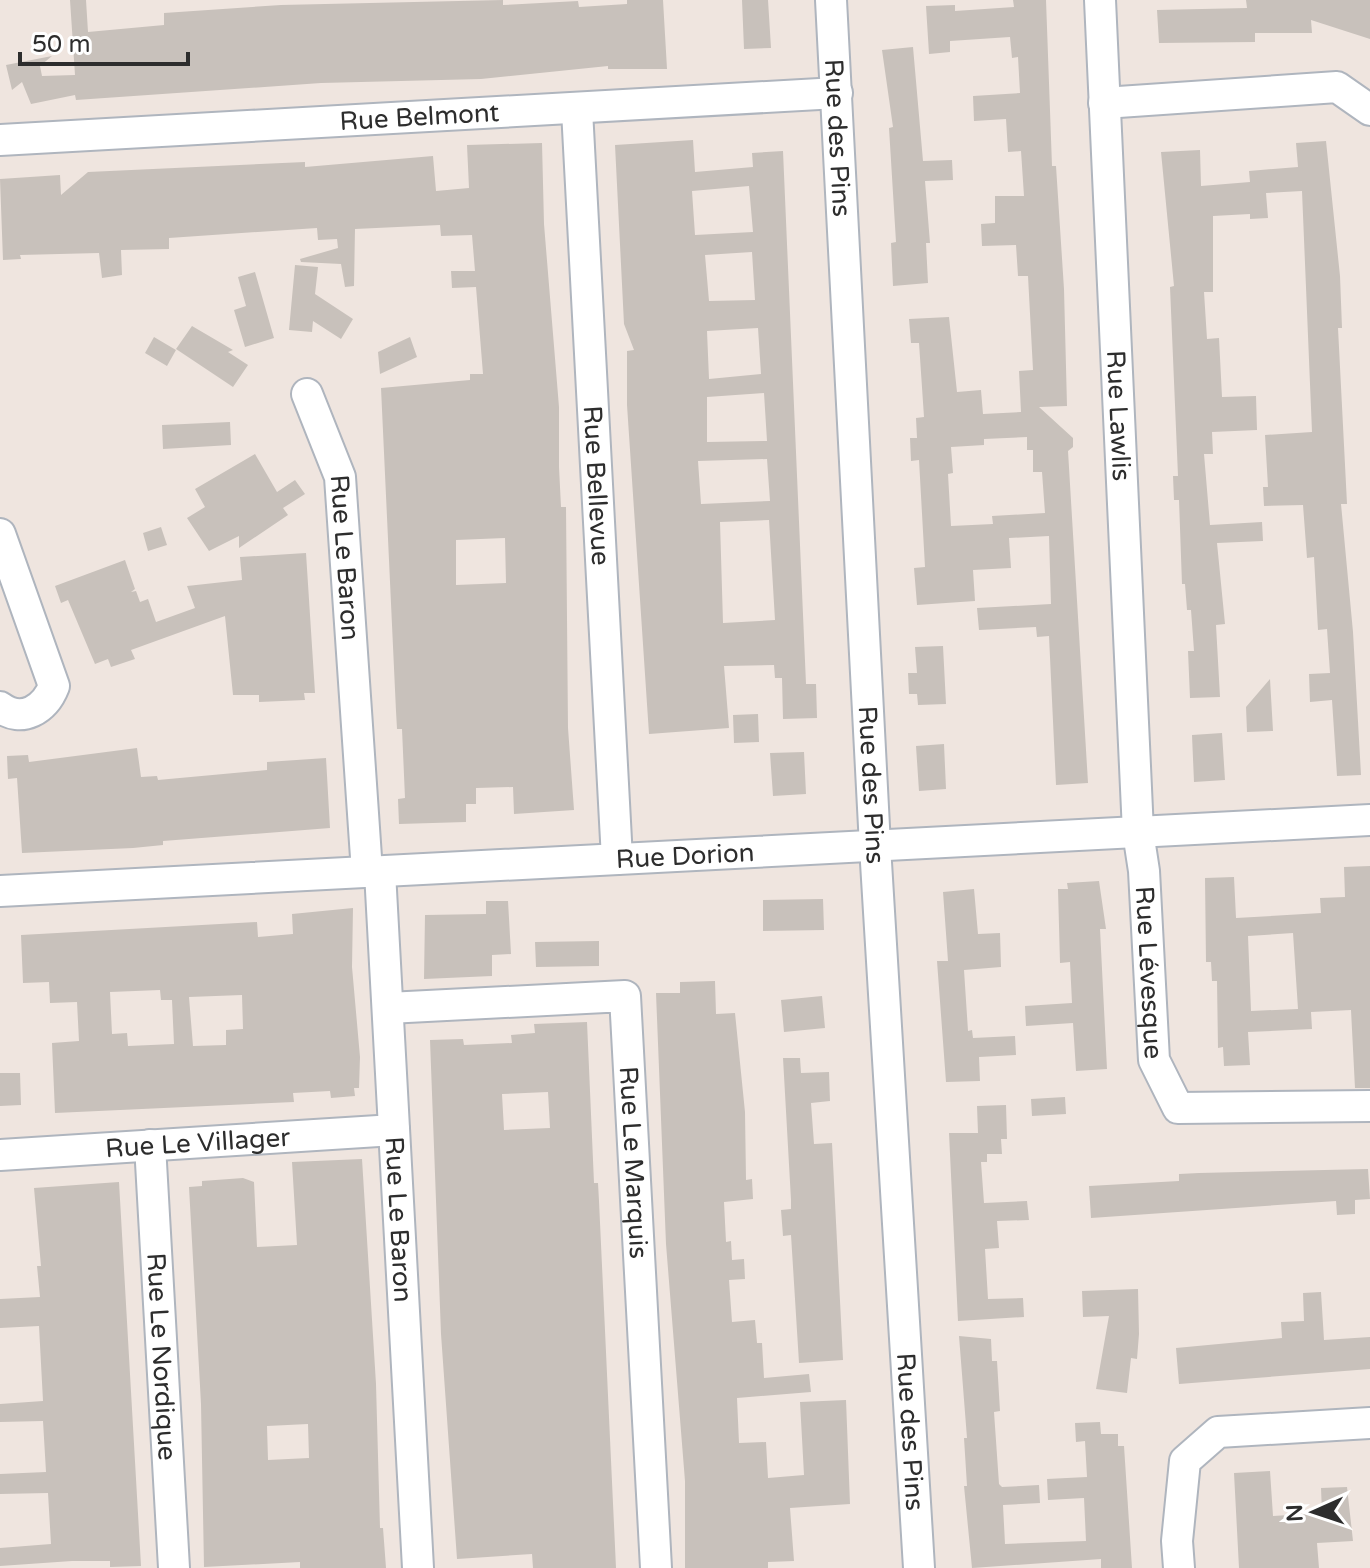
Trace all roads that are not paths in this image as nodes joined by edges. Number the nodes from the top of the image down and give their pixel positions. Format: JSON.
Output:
{"nodes":[{"id":1,"x":831,"y":0,"type":"edge"},
{"id":2,"x":1100,"y":0,"type":"edge"},
{"id":3,"x":837,"y":93,"type":"junction"},
{"id":4,"x":1104,"y":103,"type":"junction"},
{"id":5,"x":577,"y":110,"type":"junction"},
{"id":6,"x":1370,"y":110,"type":"edge"},
{"id":7,"x":0,"y":140,"type":"edge"},
{"id":8,"x":307,"y":394,"type":"dead end"},
{"id":9,"x":0,"y":534,"type":"edge"},
{"id":10,"x":0,"y":707,"type":"edge"},
{"id":11,"x":1370,"y":820,"type":"edge"},
{"id":12,"x":1138,"y":832,"type":"junction"},
{"id":13,"x":875,"y":846,"type":"junction"},
{"id":14,"x":617,"y":859,"type":"junction"},
{"id":15,"x":374,"y":872,"type":"junction"},
{"id":16,"x":0,"y":891,"type":"edge"},
{"id":17,"x":388,"y":1008,"type":"junction"},
{"id":18,"x":1370,"y":1106,"type":"edge"},
{"id":19,"x":394,"y":1130,"type":"junction"},
{"id":20,"x":150,"y":1145,"type":"junction"},
{"id":21,"x":0,"y":1155,"type":"edge"},
{"id":22,"x":1370,"y":1423,"type":"edge"},
{"id":23,"x":174,"y":1568,"type":"edge"},
{"id":24,"x":418,"y":1568,"type":"edge"},
{"id":25,"x":656,"y":1568,"type":"edge"},
{"id":26,"x":919,"y":1568,"type":"edge"},
{"id":27,"x":1179,"y":1568,"type":"edge"}],
"edges":[{"from":1,"to":3,"type":"street","name":"Rue des Pins"},
{"from":2,"to":4,"type":"street","name":"Rue Lawlis"},
{"from":3,"to":5,"type":"street","name":"Rue Belmont"},
{"from":3,"to":13,"type":"street","name":"Rue des Pins"},
{"from":4,"to":6,"type":"street"},
{"from":4,"to":12,"type":"street","name":"Rue Lawlis"},
{"from":5,"to":7,"type":"street","name":"Rue Belmont"},
{"from":5,"to":14,"type":"street","name":"Rue Bellevue"},
{"from":8,"to":15,"type":"street","name":"Rue Le Baron"},
{"from":9,"to":10,"type":"street"},
{"from":11,"to":12,"type":"street","name":"Rue Dorion"},
{"from":12,"to":13,"type":"street","name":"Rue Dorion"},
{"from":12,"to":18,"type":"street","name":"Rue Lévesque"},
{"from":13,"to":14,"type":"street","name":"Rue Dorion"},
{"from":13,"to":26,"type":"street","name":"Rue des Pins"},
{"from":14,"to":15,"type":"street","name":"Rue Dorion"},
{"from":15,"to":16,"type":"street","name":"Rue Dorion"},
{"from":15,"to":17,"type":"street","name":"Rue Le Baron"},
{"from":17,"to":19,"type":"street","name":"Rue Le Baron"},
{"from":17,"to":25,"type":"street","name":"Rue Le Marquis"},
{"from":19,"to":20,"type":"street","name":"Rue Le Villager"},
{"from":19,"to":24,"type":"street","name":"Rue Le Baron"},
{"from":20,"to":21,"type":"street","name":"Rue Le Villager"},
{"from":20,"to":23,"type":"street","name":"Rue Le Nordique"},
{"from":22,"to":27,"type":"street"}]}
